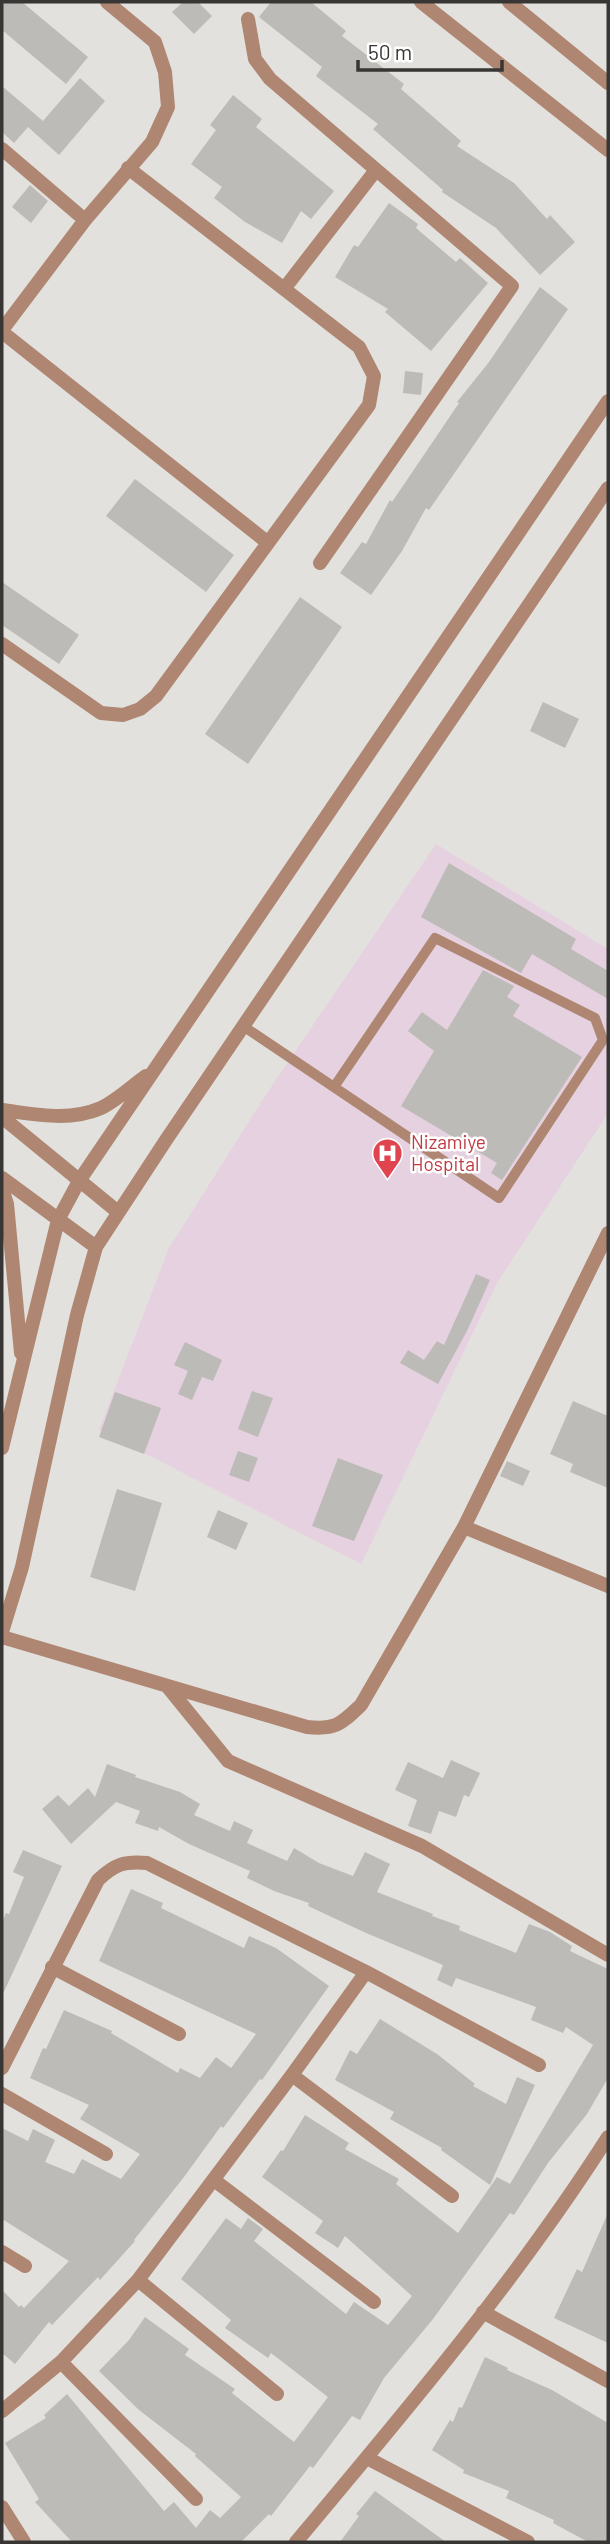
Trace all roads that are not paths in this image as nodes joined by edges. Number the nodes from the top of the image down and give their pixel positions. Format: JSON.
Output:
{"nodes":[{"id":1,"x":107,"y":2,"type":"edge"},
{"id":2,"x":421,"y":2,"type":"edge"},
{"id":3,"x":509,"y":2,"type":"edge"},
{"id":4,"x":248,"y":19,"type":"dead end"},
{"id":5,"x":608,"y":83,"type":"edge"},
{"id":6,"x":2,"y":149,"type":"edge"},
{"id":7,"x":608,"y":150,"type":"edge"},
{"id":8,"x":128,"y":168,"type":"junction"},
{"id":9,"x":376,"y":170,"type":"junction"},
{"id":10,"x":85,"y":220,"type":"junction"},
{"id":11,"x":284,"y":289,"type":"junction"},
{"id":12,"x":2,"y":331,"type":"edge"},
{"id":13,"x":608,"y":401,"type":"edge"},
{"id":14,"x":608,"y":488,"type":"edge"},
{"id":15,"x":267,"y":542,"type":"junction"},
{"id":16,"x":320,"y":563,"type":"dead end"},
{"id":17,"x":2,"y":644,"type":"edge"},
{"id":18,"x":243,"y":1026,"type":"junction"},
{"id":19,"x":155,"y":1069,"type":"junction"},
{"id":20,"x":334,"y":1087,"type":"junction"},
{"id":21,"x":2,"y":1110,"type":"edge"},
{"id":22,"x":2,"y":1117,"type":"edge"},
{"id":23,"x":2,"y":1178,"type":"edge"},
{"id":24,"x":79,"y":1181,"type":"junction"},
{"id":25,"x":2,"y":1188,"type":"edge"},
{"id":26,"x":118,"y":1212,"type":"junction"},
{"id":27,"x":58,"y":1220,"type":"junction"},
{"id":28,"x":608,"y":1233,"type":"edge"},
{"id":29,"x":96,"y":1247,"type":"junction"},
{"id":30,"x":22,"y":1363,"type":"junction"},
{"id":31,"x":2,"y":1448,"type":"edge"},
{"id":32,"x":464,"y":1527,"type":"junction"},
{"id":33,"x":608,"y":1586,"type":"edge"},
{"id":34,"x":2,"y":1634,"type":"edge"},
{"id":35,"x":167,"y":1686,"type":"junction"},
{"id":36,"x":608,"y":1955,"type":"edge"},
{"id":37,"x":52,"y":1967,"type":"junction"},
{"id":38,"x":366,"y":1972,"type":"junction"},
{"id":39,"x":179,"y":2034,"type":"dead end"},
{"id":40,"x":539,"y":2065,"type":"dead end"},
{"id":41,"x":2,"y":2067,"type":"edge"},
{"id":42,"x":292,"y":2075,"type":"junction"},
{"id":43,"x":2,"y":2094,"type":"edge"},
{"id":44,"x":608,"y":2137,"type":"edge"},
{"id":45,"x":106,"y":2154,"type":"dead end"},
{"id":46,"x":594,"y":2159,"type":"junction"},
{"id":47,"x":608,"y":2167,"type":"edge"},
{"id":48,"x":214,"y":2180,"type":"junction"},
{"id":49,"x":453,"y":2196,"type":"dead end"},
{"id":50,"x":2,"y":2252,"type":"edge"},
{"id":51,"x":25,"y":2266,"type":"dead end"},
{"id":52,"x":138,"y":2280,"type":"junction"},
{"id":53,"x":374,"y":2302,"type":"dead end"},
{"id":54,"x":483,"y":2312,"type":"junction"},
{"id":55,"x":61,"y":2362,"type":"junction"},
{"id":56,"x":608,"y":2381,"type":"edge"},
{"id":57,"x":277,"y":2395,"type":"dead end"},
{"id":58,"x":2,"y":2411,"type":"edge"},
{"id":59,"x":367,"y":2458,"type":"junction"},
{"id":60,"x":196,"y":2499,"type":"dead end"},
{"id":61,"x":2,"y":2507,"type":"edge"},
{"id":62,"x":24,"y":2542,"type":"edge"},
{"id":63,"x":296,"y":2542,"type":"edge"},
{"id":64,"x":528,"y":2542,"type":"edge"}],
"edges":[{"from":1,"to":8,"type":"street"},
{"from":2,"to":7,"type":"street"},
{"from":3,"to":5,"type":"street"},
{"from":4,"to":9,"type":"street"},
{"from":6,"to":10,"type":"street"},
{"from":8,"to":10,"type":"street"},
{"from":8,"to":11,"type":"street"},
{"from":9,"to":11,"type":"street"},
{"from":9,"to":16,"type":"street"},
{"from":10,"to":12,"type":"street"},
{"from":11,"to":15,"type":"street"},
{"from":12,"to":15,"type":"street"},
{"from":13,"to":19,"type":"street"},
{"from":14,"to":18,"type":"street"},
{"from":15,"to":17,"type":"street"},
{"from":18,"to":20,"type":"lane"},
{"from":18,"to":26,"type":"street"},
{"from":19,"to":21,"type":"street"},
{"from":19,"to":24,"type":"street"},
{"from":20,"to":20,"type":"lane"},
{"from":22,"to":24,"type":"street"},
{"from":23,"to":27,"type":"street"},
{"from":24,"to":26,"type":"street"},
{"from":24,"to":27,"type":"street"},
{"from":25,"to":30,"type":"street"},
{"from":26,"to":29,"type":"street"},
{"from":27,"to":29,"type":"street"},
{"from":27,"to":30,"type":"street"},
{"from":28,"to":32,"type":"street"},
{"from":29,"to":34,"type":"street"},
{"from":30,"to":31,"type":"street"},
{"from":32,"to":33,"type":"street"},
{"from":32,"to":35,"type":"street"},
{"from":34,"to":35,"type":"street"},
{"from":35,"to":36,"type":"street"},
{"from":37,"to":38,"type":"street"},
{"from":37,"to":39,"type":"street"},
{"from":37,"to":41,"type":"street"},
{"from":38,"to":40,"type":"street"},
{"from":38,"to":42,"type":"street"},
{"from":42,"to":48,"type":"street"},
{"from":42,"to":49,"type":"street"},
{"from":43,"to":45,"type":"street"},
{"from":44,"to":46,"type":"street"},
{"from":46,"to":47,"type":"street"},
{"from":46,"to":54,"type":"street"},
{"from":48,"to":52,"type":"street"},
{"from":48,"to":53,"type":"street"},
{"from":50,"to":51,"type":"street"},
{"from":52,"to":55,"type":"street"},
{"from":52,"to":57,"type":"street"},
{"from":54,"to":56,"type":"street"},
{"from":54,"to":59,"type":"street"},
{"from":55,"to":58,"type":"street"},
{"from":55,"to":60,"type":"street"},
{"from":59,"to":63,"type":"street"},
{"from":59,"to":64,"type":"street"},
{"from":61,"to":62,"type":"street"}]}
